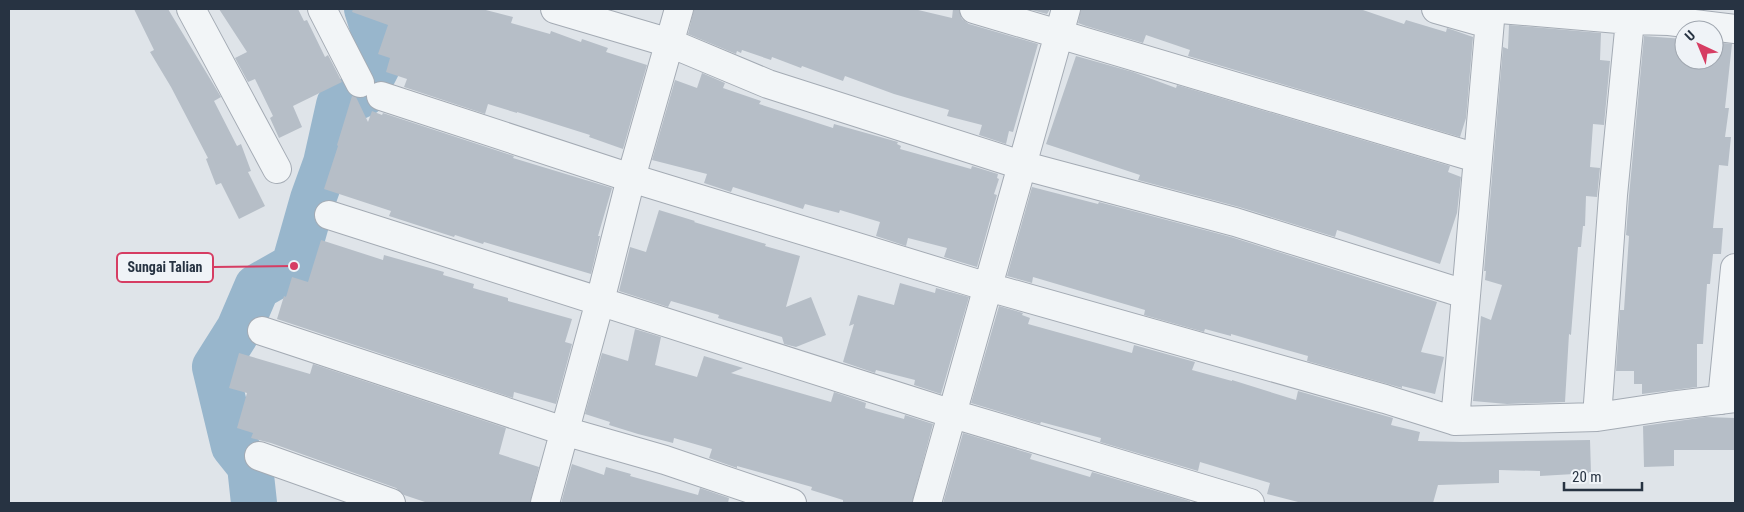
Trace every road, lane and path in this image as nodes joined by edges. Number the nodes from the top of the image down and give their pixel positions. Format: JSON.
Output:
{"nodes":[{"id":1,"x":191,"y":9,"type":"edge"},
{"id":2,"x":322,"y":9,"type":"edge"},
{"id":3,"x":554,"y":9,"type":"edge"},
{"id":4,"x":679,"y":9,"type":"edge"},
{"id":5,"x":974,"y":9,"type":"edge"},
{"id":6,"x":1436,"y":9,"type":"edge"},
{"id":7,"x":1493,"y":14,"type":"edge"},
{"id":8,"x":1630,"y":14,"type":"edge"},
{"id":9,"x":1063,"y":22,"type":"edge"},
{"id":10,"x":1735,"y":29,"type":"edge"},
{"id":11,"x":670,"y":43,"type":"junction"},
{"id":12,"x":1477,"y":158,"type":"junction"},
{"id":13,"x":1021,"y":165,"type":"junction"},
{"id":14,"x":277,"y":169,"type":"dead end"},
{"id":15,"x":631,"y":178,"type":"junction"},
{"id":16,"x":329,"y":215,"type":"dead end"},
{"id":17,"x":1735,"y":268,"type":"edge"},
{"id":18,"x":988,"y":287,"type":"junction"},
{"id":19,"x":1465,"y":294,"type":"junction"},
{"id":20,"x":600,"y":302,"type":"junction"},
{"id":21,"x":262,"y":331,"type":"dead end"},
{"id":22,"x":1729,"y":399,"type":"edge"},
{"id":23,"x":953,"y":414,"type":"junction"},
{"id":24,"x":1597,"y":417,"type":"junction"},
{"id":25,"x":1455,"y":421,"type":"junction"},
{"id":26,"x":564,"y":431,"type":"junction"},
{"id":27,"x":259,"y":456,"type":"dead end"},
{"id":28,"x":391,"y":503,"type":"edge"},
{"id":29,"x":545,"y":503,"type":"edge"},
{"id":30,"x":792,"y":503,"type":"edge"},
{"id":31,"x":927,"y":503,"type":"edge"},
{"id":32,"x":1250,"y":503,"type":"edge"}],
"edges":[{"from":1,"to":14,"type":"street"},
{"from":2,"to":15,"type":"street"},
{"from":3,"to":11,"type":"street"},
{"from":4,"to":11,"type":"street"},
{"from":5,"to":9,"type":"street"},
{"from":6,"to":7,"type":"street"},
{"from":7,"to":8,"type":"street"},
{"from":7,"to":12,"type":"street"},
{"from":8,"to":10,"type":"street"},
{"from":8,"to":24,"type":"street"},
{"from":9,"to":12,"type":"street"},
{"from":9,"to":13,"type":"street"},
{"from":11,"to":13,"type":"street"},
{"from":11,"to":15,"type":"street"},
{"from":12,"to":19,"type":"street"},
{"from":13,"to":18,"type":"street"},
{"from":13,"to":19,"type":"street"},
{"from":15,"to":18,"type":"street"},
{"from":15,"to":20,"type":"street"},
{"from":16,"to":20,"type":"street"},
{"from":17,"to":22,"type":"street"},
{"from":18,"to":23,"type":"street"},
{"from":18,"to":25,"type":"street"},
{"from":19,"to":25,"type":"street"},
{"from":20,"to":23,"type":"street"},
{"from":20,"to":26,"type":"street"},
{"from":21,"to":26,"type":"street"},
{"from":22,"to":24,"type":"street"},
{"from":23,"to":31,"type":"street"},
{"from":23,"to":32,"type":"street"},
{"from":24,"to":25,"type":"street"},
{"from":26,"to":29,"type":"street"},
{"from":26,"to":30,"type":"street"},
{"from":27,"to":28,"type":"street"}]}
